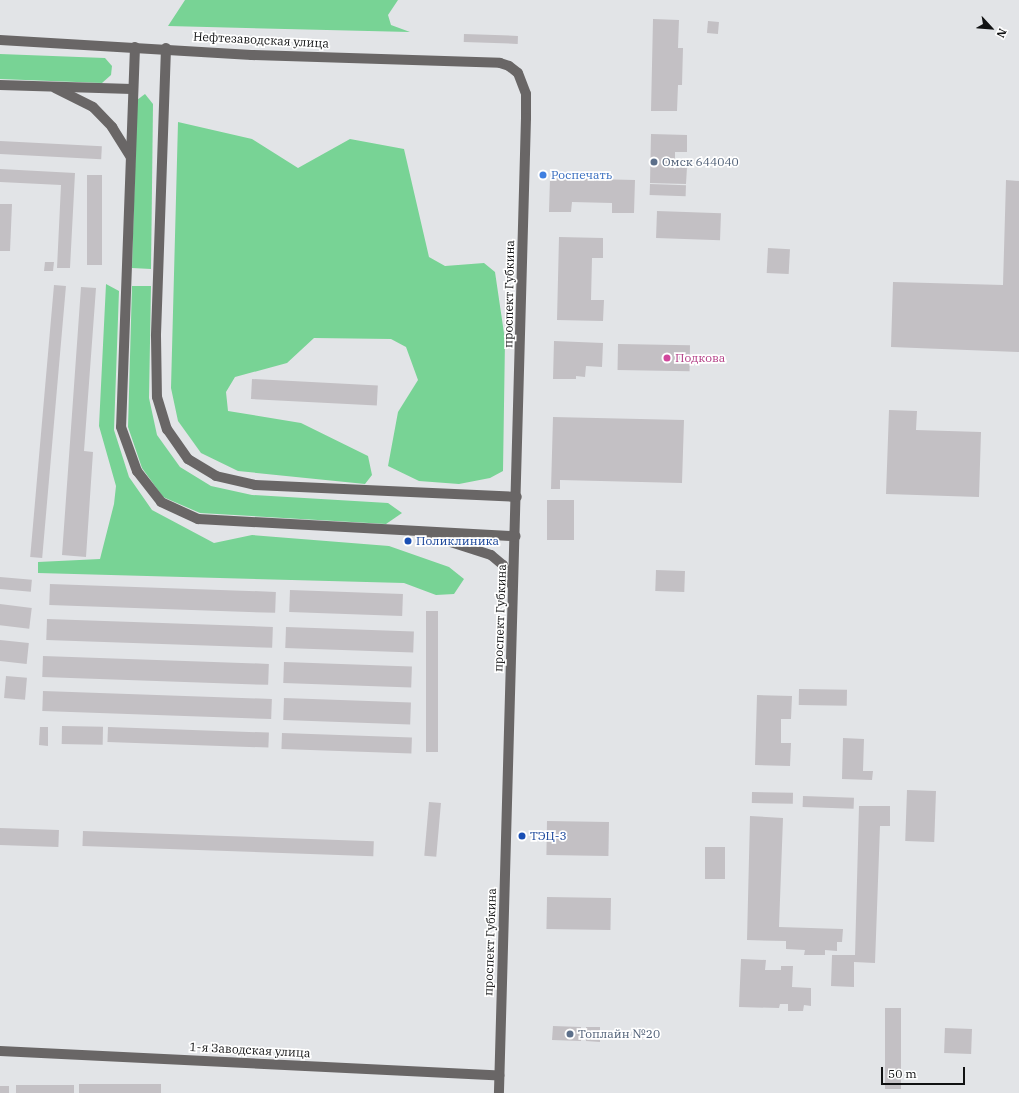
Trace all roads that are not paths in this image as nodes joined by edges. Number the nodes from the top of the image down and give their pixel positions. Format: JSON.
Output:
{"nodes":[{"id":1,"x":0,"y":40,"type":"edge"},
{"id":2,"x":134,"y":47,"type":"junction"},
{"id":3,"x":166,"y":48,"type":"junction"},
{"id":4,"x":518,"y":73,"type":"joint"},
{"id":5,"x":0,"y":85,"type":"edge"},
{"id":6,"x":53,"y":87,"type":"junction"},
{"id":7,"x":132,"y":89,"type":"junction"},
{"id":8,"x":130,"y":156,"type":"junction"},
{"id":9,"x":517,"y":497,"type":"junction"},
{"id":10,"x":416,"y":531,"type":"junction"},
{"id":11,"x":516,"y":536,"type":"junction"},
{"id":12,"x":514,"y":597,"type":"junction"},
{"id":13,"x":0,"y":1051,"type":"edge"},
{"id":14,"x":499,"y":1075,"type":"junction"},
{"id":15,"x":499,"y":1093,"type":"edge"}],
"edges":[{"from":1,"to":2,"type":"main road","name":"Нефтезаводская улица"},
{"from":2,"to":3,"type":"main road","name":"Нефтезаводская улица"},
{"from":2,"to":7,"type":"main road"},
{"from":3,"to":4,"type":"main road","name":"Нефтезаводская улица"},
{"from":3,"to":9,"type":"main road"},
{"from":4,"to":9,"type":"main road","name":"проспект Губкина"},
{"from":5,"to":6,"type":"main road"},
{"from":6,"to":7,"type":"main road"},
{"from":6,"to":8,"type":"main road"},
{"from":7,"to":8,"type":"main road"},
{"from":8,"to":10,"type":"main road"},
{"from":9,"to":11,"type":"main road","name":"проспект Губкина"},
{"from":10,"to":11,"type":"main road"},
{"from":10,"to":12,"type":"main road"},
{"from":11,"to":12,"type":"main road","name":"проспект Губкина"},
{"from":12,"to":14,"type":"main road","name":"проспект Губкина"},
{"from":13,"to":14,"type":"main road","name":"1-я Заводская улица"},
{"from":14,"to":15,"type":"main road","name":"проспект Губкина"}]}
